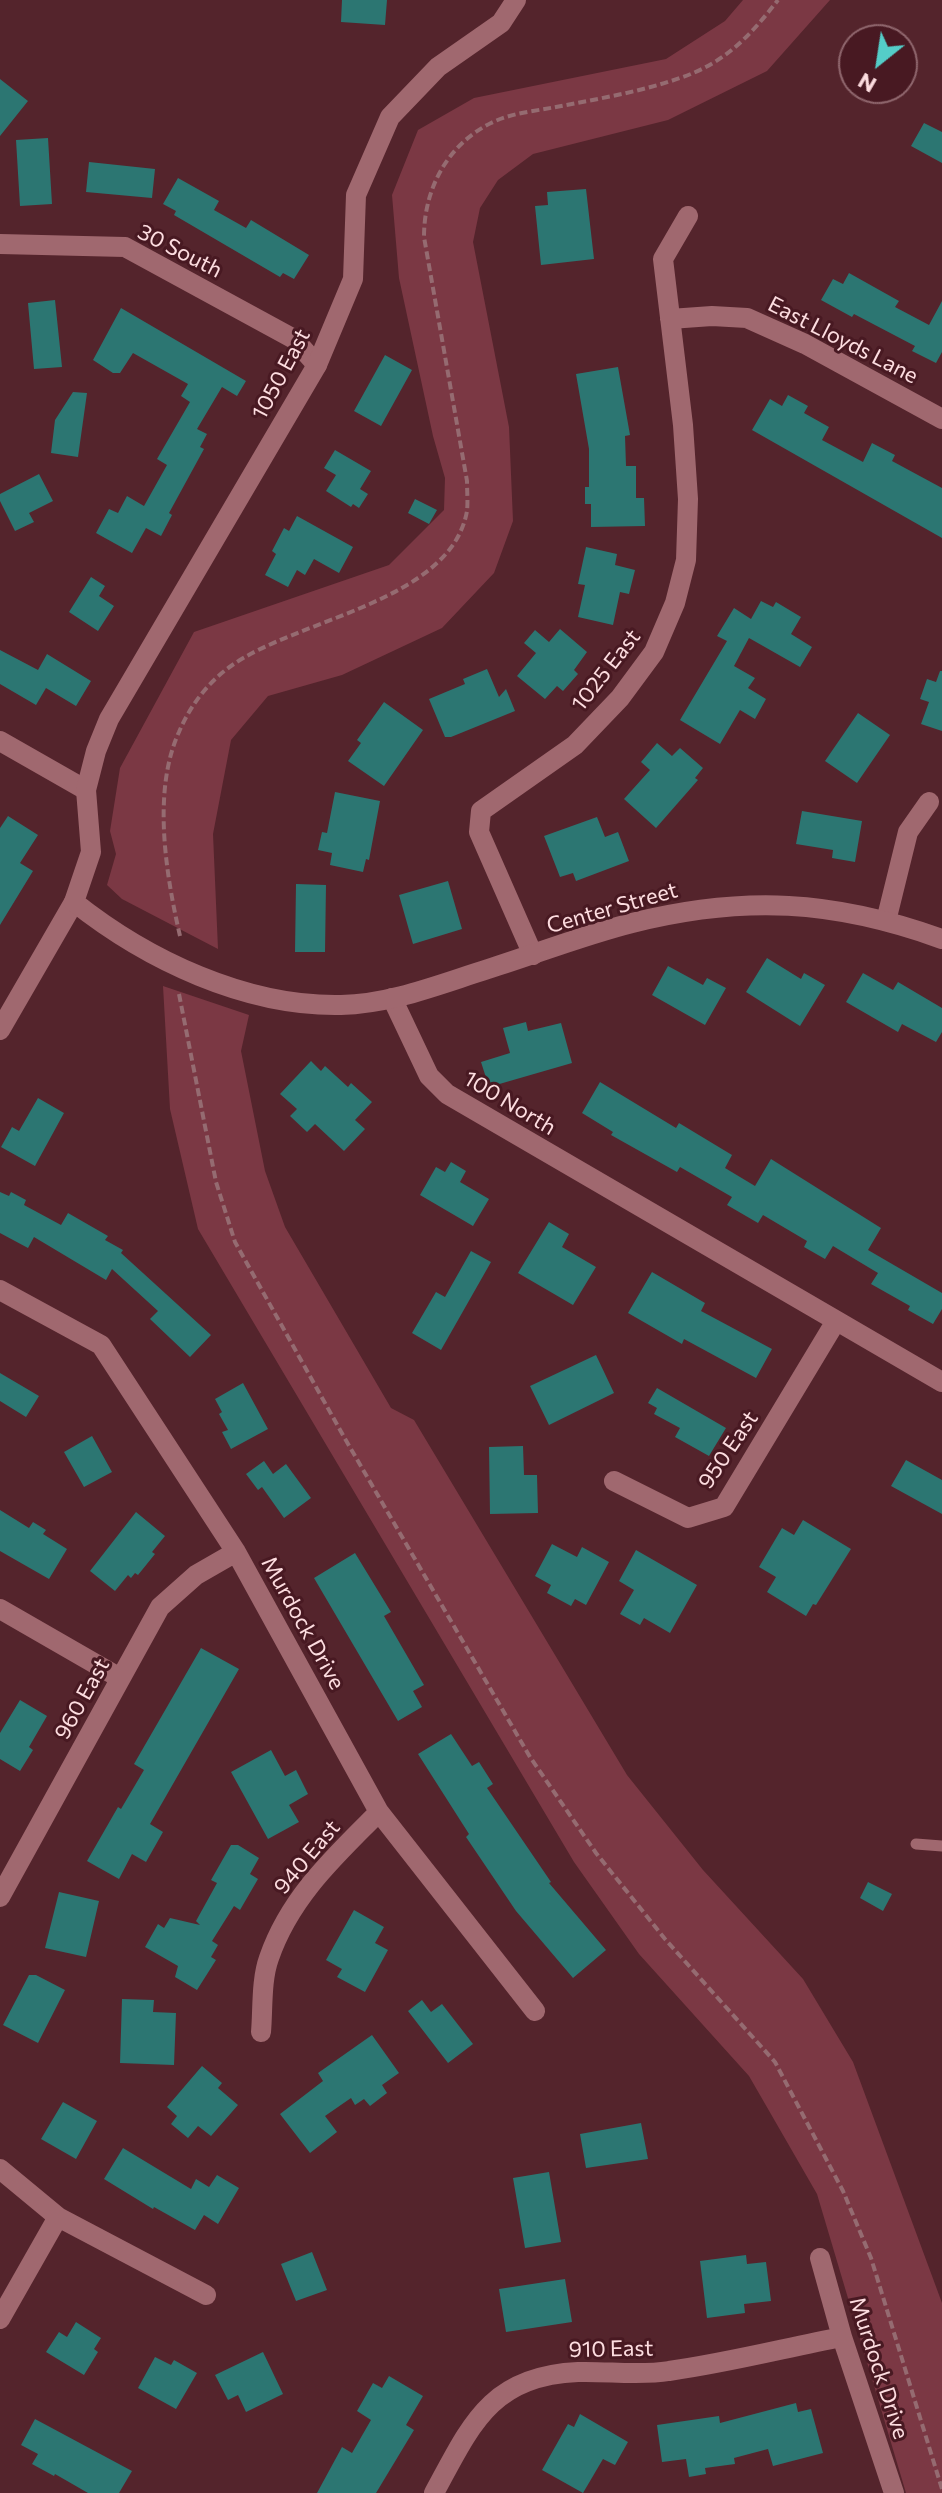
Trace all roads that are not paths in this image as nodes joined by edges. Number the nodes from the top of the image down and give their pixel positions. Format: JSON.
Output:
{"nodes":[{"id":1,"x":516,"y":0,"type":"edge"},
{"id":2,"x":688,"y":216,"type":"dead end"},
{"id":3,"x":0,"y":244,"type":"edge"},
{"id":4,"x":670,"y":319,"type":"junction"},
{"id":5,"x":317,"y":365,"type":"junction"},
{"id":6,"x":942,"y":419,"type":"edge"},
{"id":7,"x":0,"y":741,"type":"edge"},
{"id":8,"x":86,"y":790,"type":"junction"},
{"id":9,"x":929,"y":802,"type":"dead end"},
{"id":10,"x":74,"y":902,"type":"junction"},
{"id":11,"x":886,"y":921,"type":"junction"},
{"id":12,"x":942,"y":939,"type":"edge"},
{"id":13,"x":533,"y":955,"type":"junction"},
{"id":14,"x":392,"y":998,"type":"junction"},
{"id":15,"x":0,"y":1030,"type":"edge"},
{"id":16,"x":0,"y":1290,"type":"edge"},
{"id":17,"x":836,"y":1321,"type":"junction"},
{"id":18,"x":942,"y":1382,"type":"edge"},
{"id":19,"x":614,"y":1481,"type":"dead end"},
{"id":20,"x":236,"y":1552,"type":"junction"},
{"id":21,"x":0,"y":1609,"type":"edge"},
{"id":22,"x":120,"y":1678,"type":"junction"},
{"id":23,"x":379,"y":1812,"type":"junction"},
{"id":24,"x":916,"y":1844,"type":"dead end"},
{"id":25,"x":942,"y":1846,"type":"edge"},
{"id":26,"x":0,"y":1897,"type":"edge"},
{"id":27,"x":535,"y":2011,"type":"dead end"},
{"id":28,"x":261,"y":2032,"type":"dead end"},
{"id":29,"x":0,"y":2169,"type":"edge"},
{"id":30,"x":58,"y":2217,"type":"junction"},
{"id":31,"x":820,"y":2258,"type":"dead end"},
{"id":32,"x":206,"y":2295,"type":"dead end"},
{"id":33,"x":0,"y":2319,"type":"edge"},
{"id":34,"x":842,"y":2337,"type":"junction"},
{"id":35,"x":434,"y":2493,"type":"edge"},
{"id":36,"x":894,"y":2493,"type":"edge"}],
"edges":[{"from":1,"to":5,"type":"street","name":"1050 East"},
{"from":2,"to":4,"type":"street","name":"1025 East"},
{"from":3,"to":5,"type":"street","name":"30 South"},
{"from":4,"to":6,"type":"street","name":"East Lloyds Lane"},
{"from":4,"to":13,"type":"street","name":"1025 East"},
{"from":5,"to":8,"type":"street","name":"1050 East"},
{"from":7,"to":8,"type":"street"},
{"from":8,"to":10,"type":"street","name":"1050 East"},
{"from":9,"to":11,"type":"street"},
{"from":10,"to":14,"type":"street"},
{"from":10,"to":15,"type":"street"},
{"from":11,"to":12,"type":"street","name":"Center Street"},
{"from":11,"to":13,"type":"street","name":"Center Street"},
{"from":13,"to":14,"type":"street","name":"Center Street"},
{"from":14,"to":17,"type":"street","name":"100 North"},
{"from":16,"to":20,"type":"street","name":"Murdock Drive"},
{"from":17,"to":18,"type":"street","name":"100 North"},
{"from":17,"to":19,"type":"street","name":"950 East"},
{"from":20,"to":22,"type":"street","name":"960 East"},
{"from":20,"to":23,"type":"street","name":"Murdock Drive"},
{"from":21,"to":22,"type":"street"},
{"from":22,"to":26,"type":"street","name":"960 East"},
{"from":23,"to":27,"type":"street","name":"Murdock Drive"},
{"from":23,"to":28,"type":"street","name":"940 East"},
{"from":24,"to":25,"type":"lane"},
{"from":29,"to":30,"type":"street"},
{"from":30,"to":32,"type":"street"},
{"from":30,"to":33,"type":"street"},
{"from":31,"to":34,"type":"street","name":"Murdock Drive"},
{"from":34,"to":35,"type":"street","name":"910 East"},
{"from":34,"to":36,"type":"street","name":"Murdock Drive"}]}
